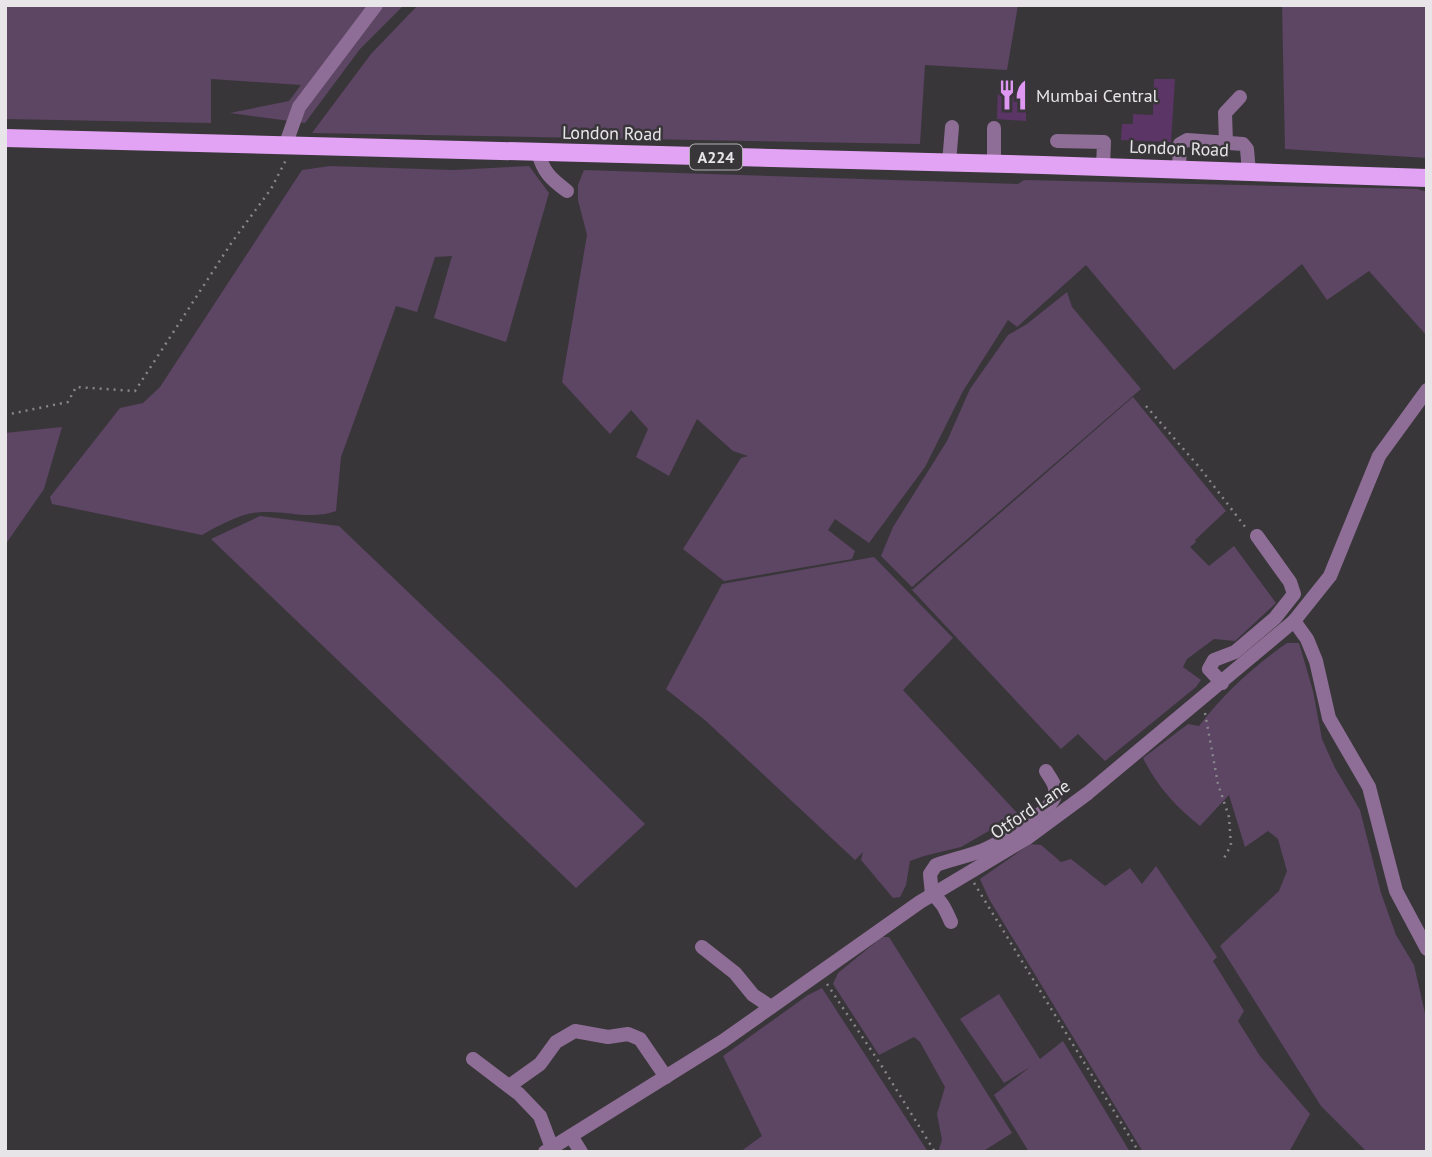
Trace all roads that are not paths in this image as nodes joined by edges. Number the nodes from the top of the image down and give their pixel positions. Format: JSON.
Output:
{"nodes":[{"id":1,"x":376,"y":5,"type":"edge"},
{"id":2,"x":1240,"y":97,"type":"dead end"},
{"id":3,"x":952,"y":127,"type":"dead end"},
{"id":4,"x":994,"y":128,"type":"dead end"},
{"id":5,"x":5,"y":138,"type":"edge"},
{"id":6,"x":1057,"y":141,"type":"dead end"},
{"id":7,"x":1226,"y":143,"type":"junction"},
{"id":8,"x":285,"y":146,"type":"junction"},
{"id":9,"x":538,"y":152,"type":"junction"},
{"id":10,"x":949,"y":163,"type":"junction"},
{"id":11,"x":994,"y":164,"type":"junction"},
{"id":12,"x":1103,"y":167,"type":"junction"},
{"id":13,"x":1179,"y":169,"type":"junction"},
{"id":14,"x":1249,"y":172,"type":"junction"},
{"id":15,"x":1427,"y":178,"type":"edge"},
{"id":16,"x":567,"y":191,"type":"dead end"},
{"id":17,"x":1427,"y":390,"type":"edge"},
{"id":18,"x":1257,"y":536,"type":"road end"},
{"id":19,"x":1294,"y":621,"type":"junction"},
{"id":20,"x":1222,"y":683,"type":"junction"},
{"id":21,"x":1046,"y":771,"type":"dead end"},
{"id":22,"x":932,"y":895,"type":"junction"},
{"id":23,"x":951,"y":922,"type":"dead end"},
{"id":24,"x":702,"y":947,"type":"dead end"},
{"id":25,"x":1427,"y":949,"type":"edge"},
{"id":26,"x":771,"y":1007,"type":"junction"},
{"id":27,"x":473,"y":1059,"type":"dead end"},
{"id":28,"x":666,"y":1077,"type":"junction"},
{"id":29,"x":509,"y":1086,"type":"junction"},
{"id":30,"x":571,"y":1136,"type":"junction"},
{"id":31,"x":549,"y":1150,"type":"edge"},
{"id":32,"x":581,"y":1152,"type":"edge"}],
"edges":[{"from":1,"to":8,"type":"street"},
{"from":2,"to":7,"type":"street"},
{"from":3,"to":10,"type":"street"},
{"from":4,"to":11,"type":"street"},
{"from":5,"to":8,"type":"main road","name":"London Road","number":"A224"},
{"from":6,"to":12,"type":"street"},
{"from":7,"to":13,"type":"street"},
{"from":7,"to":14,"type":"street"},
{"from":8,"to":9,"type":"main road","name":"London Road","number":"A224"},
{"from":9,"to":10,"type":"main road","name":"London Road","number":"A224"},
{"from":9,"to":16,"type":"street"},
{"from":10,"to":11,"type":"main road","name":"London Road","number":"A224"},
{"from":11,"to":12,"type":"main road","name":"London Road","number":"A224"},
{"from":12,"to":13,"type":"main road","name":"London Road","number":"A224"},
{"from":13,"to":14,"type":"main road","name":"London Road","number":"A224"},
{"from":14,"to":15,"type":"main road","name":"London Road","number":"A224"},
{"from":17,"to":19,"type":"street","name":"Otford Lane"},
{"from":18,"to":20,"type":"street"},
{"from":19,"to":20,"type":"street","name":"Otford Lane"},
{"from":19,"to":25,"type":"street"},
{"from":20,"to":22,"type":"street","name":"Otford Lane"},
{"from":21,"to":22,"type":"street"},
{"from":22,"to":23,"type":"street"},
{"from":22,"to":26,"type":"street","name":"Otford Lane"},
{"from":24,"to":26,"type":"street"},
{"from":26,"to":28,"type":"street","name":"Otford Lane"},
{"from":27,"to":29,"type":"street"},
{"from":28,"to":29,"type":"street"},
{"from":28,"to":30,"type":"street","name":"Otford Lane"},
{"from":29,"to":31,"type":"street"},
{"from":30,"to":31,"type":"street","name":"Otford Lane"},
{"from":30,"to":32,"type":"street"}]}
